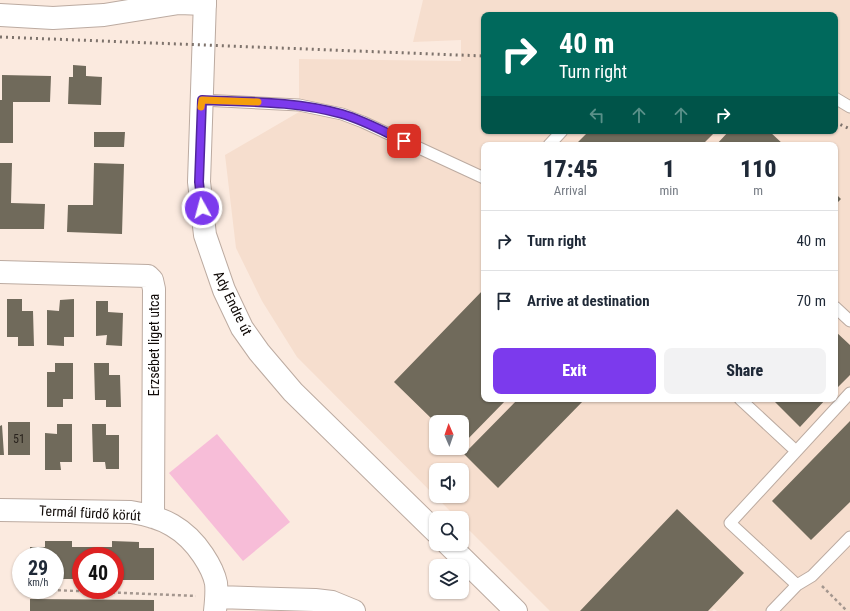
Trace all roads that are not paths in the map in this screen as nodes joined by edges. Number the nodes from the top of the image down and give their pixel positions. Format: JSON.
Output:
{"nodes":[{"id":1,"x":205,"y":2,"type":"edge"},
{"id":2,"x":0,"y":16,"type":"edge"},
{"id":3,"x":202,"y":100,"type":"junction"},
{"id":4,"x":838,"y":100,"type":"edge"},
{"id":5,"x":850,"y":106,"type":"edge"},
{"id":6,"x":559,"y":134,"type":"edge"},
{"id":7,"x":552,"y":142,"type":"edge"},
{"id":8,"x":481,"y":177,"type":"edge"},
{"id":9,"x":0,"y":272,"type":"edge"},
{"id":10,"x":838,"y":310,"type":"edge"},
{"id":11,"x":850,"y":321,"type":"edge"},
{"id":12,"x":850,"y":393,"type":"edge"},
{"id":13,"x":745,"y":402,"type":"edge"},
{"id":14,"x":796,"y":451,"type":"junction"},
{"id":15,"x":0,"y":510,"type":"edge"},
{"id":16,"x":153,"y":517,"type":"junction"},
{"id":17,"x":429,"y":525,"type":"edge"},
{"id":18,"x":850,"y":537,"type":"edge"},
{"id":19,"x":455,"y":551,"type":"edge"},
{"id":20,"x":797,"y":585,"type":"junction"},
{"id":21,"x":216,"y":604,"type":"edge"},
{"id":22,"x":354,"y":611,"type":"edge"},
{"id":23,"x":516,"y":611,"type":"edge"},
{"id":24,"x":772,"y":611,"type":"edge"}],
"edges":[{"from":1,"to":2,"type":"street"},
{"from":1,"to":3,"type":"street","name":"Ady Endre út"},
{"from":3,"to":8,"type":"lane"},
{"from":3,"to":17,"type":"street","name":"Ady Endre út"},
{"from":4,"to":5,"type":"lane"},
{"from":6,"to":7,"type":"lane"},
{"from":9,"to":16,"type":"street","name":"Erzsébet liget utca"},
{"from":10,"to":11,"type":"lane"},
{"from":12,"to":14,"type":"lane"},
{"from":13,"to":14,"type":"lane"},
{"from":14,"to":20,"type":"lane"},
{"from":15,"to":16,"type":"street","name":"Termál fürdő körút"},
{"from":16,"to":21,"type":"street","name":"Termál fürdő körút"},
{"from":18,"to":20,"type":"lane"},
{"from":19,"to":23,"type":"street"},
{"from":20,"to":24,"type":"lane"},
{"from":21,"to":22,"type":"street"}]}
